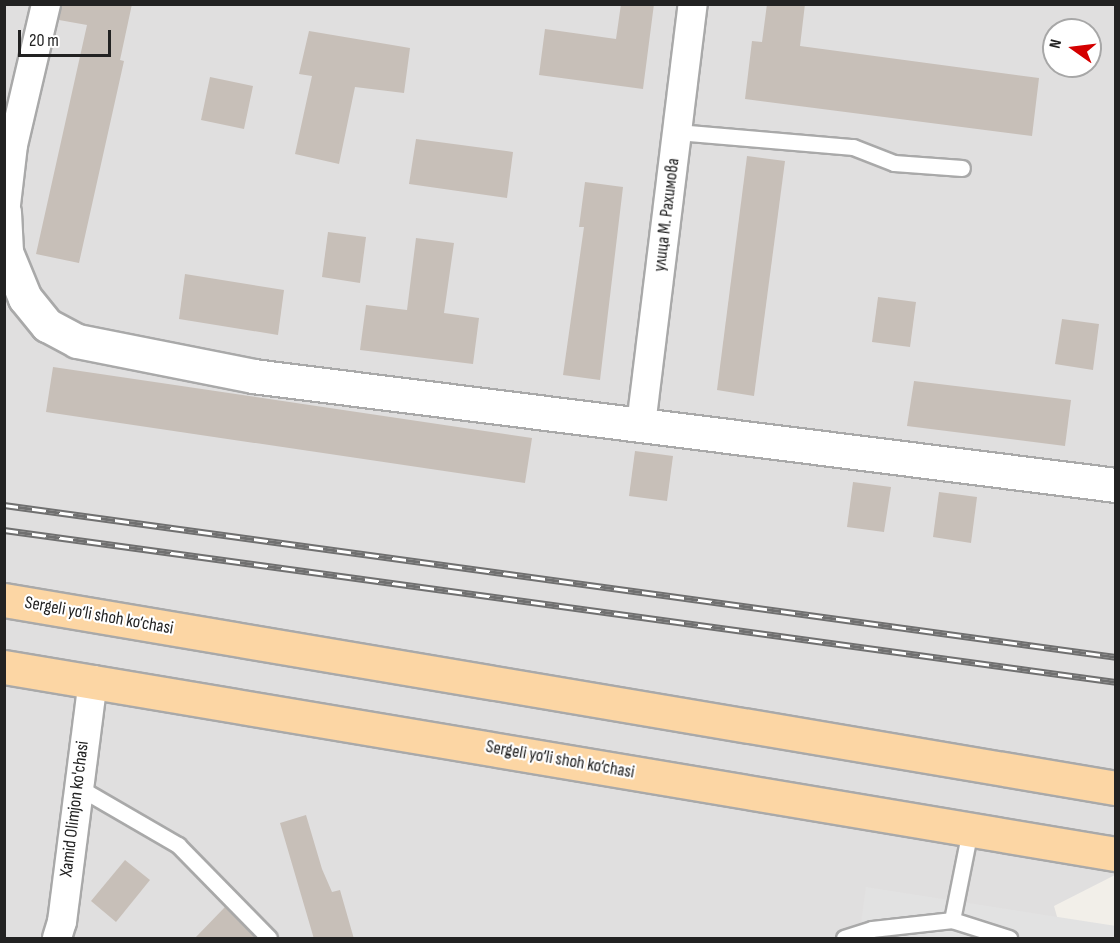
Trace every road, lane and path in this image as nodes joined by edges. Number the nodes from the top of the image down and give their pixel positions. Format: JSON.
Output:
{"nodes":[{"id":1,"x":46,"y":4,"type":"edge"},
{"id":2,"x":693,"y":4,"type":"edge"},
{"id":3,"x":677,"y":132,"type":"junction"},
{"id":4,"x":962,"y":168,"type":"dead end"},
{"id":5,"x":5,"y":212,"type":"edge"},
{"id":6,"x":641,"y":425,"type":"junction"},
{"id":7,"x":1116,"y":485,"type":"edge"},
{"id":8,"x":4,"y":600,"type":"edge"},
{"id":9,"x":4,"y":667,"type":"edge"},
{"id":10,"x":93,"y":680,"type":"junction"},
{"id":11,"x":78,"y":787,"type":"junction"},
{"id":12,"x":1116,"y":788,"type":"edge"},
{"id":13,"x":970,"y":830,"type":"junction"},
{"id":14,"x":1116,"y":854,"type":"edge"},
{"id":15,"x":952,"y":920,"type":"junction"},
{"id":16,"x":57,"y":939,"type":"edge"},
{"id":17,"x":269,"y":939,"type":"edge"},
{"id":18,"x":844,"y":939,"type":"edge"},
{"id":19,"x":1009,"y":939,"type":"edge"}],
"edges":[{"from":1,"to":5,"type":"street"},
{"from":2,"to":3,"type":"street","name":"улица М. Рахимова"},
{"from":3,"to":4,"type":"lane"},
{"from":3,"to":6,"type":"street","name":"улица М. Рахимова"},
{"from":5,"to":6,"type":"street"},
{"from":6,"to":7,"type":"street"},
{"from":8,"to":12,"type":"main road","name":"Sergeli yo‘li shoh ko‘chasi"},
{"from":9,"to":10,"type":"main road","name":"Sergeli yo‘li shoh ko‘chasi"},
{"from":10,"to":11,"type":"street","name":"Xamid Olimjon ko'chasi"},
{"from":10,"to":13,"type":"main road","name":"Sergeli yo‘li shoh ko‘chasi"},
{"from":11,"to":16,"type":"street","name":"Xamid Olimjon ko'chasi"},
{"from":11,"to":17,"type":"lane"},
{"from":13,"to":14,"type":"main road","name":"Sergeli yo‘li shoh ko‘chasi"},
{"from":13,"to":15,"type":"lane"},
{"from":15,"to":18,"type":"lane"},
{"from":15,"to":19,"type":"lane"}]}
